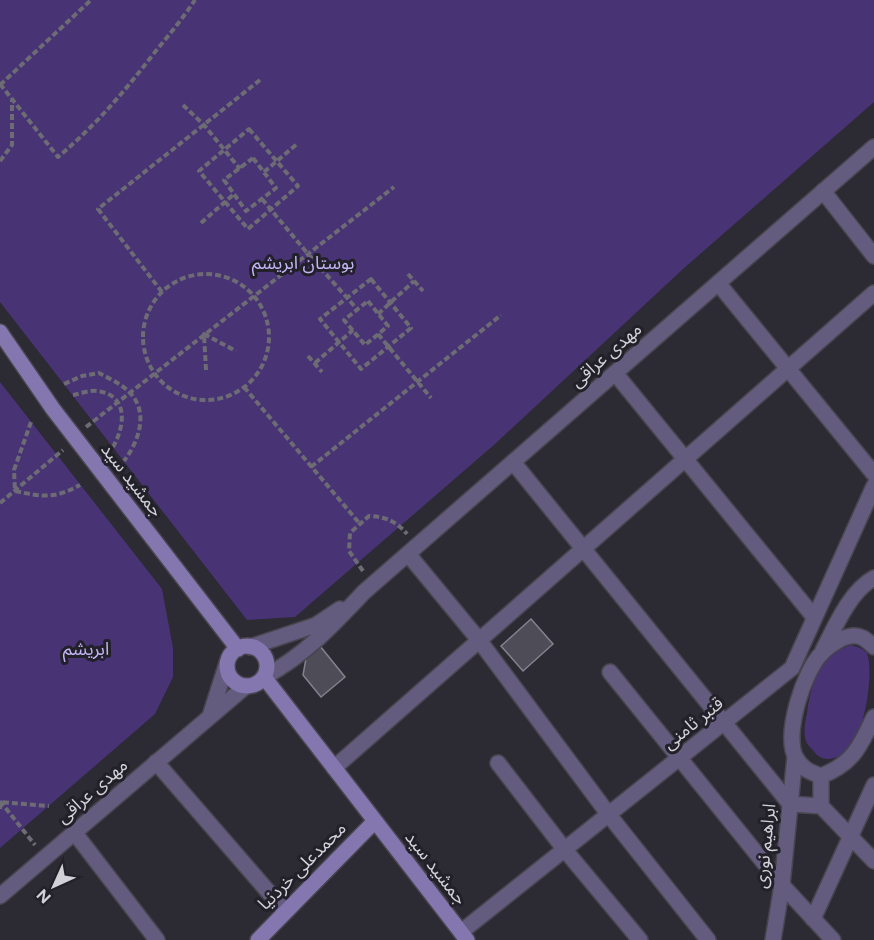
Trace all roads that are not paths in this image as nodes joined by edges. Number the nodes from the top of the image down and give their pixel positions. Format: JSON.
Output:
{"nodes":[{"id":1,"x":874,"y":147,"type":"edge"},
{"id":2,"x":823,"y":191,"type":"junction"},
{"id":3,"x":874,"y":256,"type":"edge"},
{"id":4,"x":718,"y":283,"type":"junction"},
{"id":5,"x":874,"y":293,"type":"edge"},
{"id":6,"x":0,"y":332,"type":"edge"},
{"id":7,"x":787,"y":369,"type":"junction"},
{"id":8,"x":615,"y":373,"type":"junction"},
{"id":9,"x":685,"y":459,"type":"junction"},
{"id":10,"x":513,"y":462,"type":"junction"},
{"id":11,"x":874,"y":474,"type":"edge"},
{"id":12,"x":874,"y":486,"type":"edge"},
{"id":13,"x":413,"y":549,"type":"junction"},
{"id":14,"x":582,"y":549,"type":"junction"},
{"id":15,"x":874,"y":578,"type":"edge"},
{"id":16,"x":369,"y":588,"type":"junction"},
{"id":17,"x":814,"y":617,"type":"junction"},
{"id":18,"x":480,"y":640,"type":"junction"},
{"id":19,"x":874,"y":647,"type":"edge"},
{"id":20,"x":244,"y":648,"type":"junction"},
{"id":21,"x":821,"y":654,"type":"junction"},
{"id":22,"x":227,"y":663,"type":"junction"},
{"id":23,"x":610,"y":672,"type":"dead end"},
{"id":24,"x":264,"y":677,"type":"junction"},
{"id":25,"x":246,"y":686,"type":"junction"},
{"id":26,"x":210,"y":716,"type":"junction"},
{"id":27,"x":874,"y":717,"type":"edge"},
{"id":28,"x":723,"y":724,"type":"junction"},
{"id":29,"x":795,"y":756,"type":"junction"},
{"id":30,"x":679,"y":759,"type":"junction"},
{"id":31,"x":156,"y":762,"type":"junction"},
{"id":32,"x":498,"y":764,"type":"dead end"},
{"id":33,"x":334,"y":768,"type":"junction"},
{"id":34,"x":821,"y":776,"type":"junction"},
{"id":35,"x":874,"y":785,"type":"edge"},
{"id":36,"x":790,"y":804,"type":"junction"},
{"id":37,"x":821,"y":806,"type":"junction"},
{"id":38,"x":609,"y":814,"type":"junction"},
{"id":39,"x":375,"y":821,"type":"junction"},
{"id":40,"x":74,"y":832,"type":"junction"},
{"id":41,"x":850,"y":836,"type":"junction"},
{"id":42,"x":565,"y":850,"type":"junction"},
{"id":43,"x":874,"y":861,"type":"edge"},
{"id":44,"x":782,"y":885,"type":"junction"},
{"id":45,"x":0,"y":896,"type":"edge"},
{"id":46,"x":285,"y":910,"type":"junction"},
{"id":47,"x":813,"y":919,"type":"junction"},
{"id":48,"x":464,"y":936,"type":"edge"},
{"id":49,"x":157,"y":940,"type":"edge"},
{"id":50,"x":258,"y":940,"type":"edge"},
{"id":51,"x":640,"y":940,"type":"edge"},
{"id":52,"x":708,"y":940,"type":"edge"},
{"id":53,"x":773,"y":940,"type":"edge"},
{"id":54,"x":833,"y":940,"type":"edge"}],
"edges":[{"from":1,"to":2,"type":"street","name":"مهدی عراقی"},
{"from":2,"to":3,"type":"street"},
{"from":2,"to":4,"type":"street","name":"مهدی عراقی"},
{"from":4,"to":7,"type":"street"},
{"from":4,"to":8,"type":"street","name":"مهدی عراقی"},
{"from":5,"to":7,"type":"street"},
{"from":6,"to":20,"type":"main road","name":"جمشید سید"},
{"from":7,"to":9,"type":"street"},
{"from":7,"to":11,"type":"street"},
{"from":8,"to":9,"type":"street"},
{"from":8,"to":10,"type":"street","name":"مهدی عراقی"},
{"from":9,"to":14,"type":"street"},
{"from":9,"to":17,"type":"street"},
{"from":10,"to":13,"type":"street","name":"مهدی عراقی"},
{"from":10,"to":14,"type":"street"},
{"from":12,"to":17,"type":"street","name":"قنبر ثامنی"},
{"from":13,"to":16,"type":"street","name":"مهدی عراقی"},
{"from":13,"to":18,"type":"street"},
{"from":14,"to":18,"type":"street"},
{"from":14,"to":28,"type":"street"},
{"from":15,"to":21,"type":"street","name":"ابراهیم نوری"},
{"from":16,"to":20,"type":"street"},
{"from":16,"to":24,"type":"street"},
{"from":17,"to":28,"type":"street","name":"قنبر ثامنی"},
{"from":18,"to":33,"type":"street"},
{"from":18,"to":38,"type":"street"},
{"from":19,"to":21,"type":"street"},
{"from":20,"to":22,"type":"main road"},
{"from":20,"to":24,"type":"main road"},
{"from":21,"to":29,"type":"street","name":"ابراهیم نوری"},
{"from":22,"to":25,"type":"main road"},
{"from":22,"to":26,"type":"street"},
{"from":23,"to":30,"type":"street"},
{"from":24,"to":25,"type":"main road"},
{"from":24,"to":33,"type":"main road","name":"جمشید سید"},
{"from":25,"to":26,"type":"street","name":"مهدی عراقی"},
{"from":26,"to":31,"type":"street","name":"مهدی عراقی"},
{"from":27,"to":34,"type":"street"},
{"from":28,"to":30,"type":"street","name":"قنبر ثامنی"},
{"from":28,"to":36,"type":"street"},
{"from":29,"to":34,"type":"street"},
{"from":29,"to":36,"type":"street","name":"ابراهیم نوری"},
{"from":30,"to":38,"type":"street","name":"قنبر ثامنی"},
{"from":30,"to":44,"type":"street"},
{"from":31,"to":40,"type":"street","name":"مهدی عراقی"},
{"from":31,"to":46,"type":"street"},
{"from":32,"to":42,"type":"street"},
{"from":33,"to":39,"type":"main road","name":"جمشید سید"},
{"from":34,"to":37,"type":"street"},
{"from":35,"to":41,"type":"street"},
{"from":36,"to":37,"type":"street"},
{"from":36,"to":44,"type":"street","name":"ابراهیم نوری"},
{"from":37,"to":41,"type":"street"},
{"from":38,"to":42,"type":"street","name":"قنبر ثامنی"},
{"from":38,"to":52,"type":"street"},
{"from":39,"to":46,"type":"main road","name":"محمدعلی خردنیا"},
{"from":39,"to":48,"type":"main road","name":"جمشید سید"},
{"from":40,"to":45,"type":"street","name":"مهدی عراقی"},
{"from":40,"to":49,"type":"street"},
{"from":41,"to":43,"type":"street"},
{"from":41,"to":47,"type":"street"},
{"from":42,"to":48,"type":"street","name":"قنبر ثامنی"},
{"from":42,"to":51,"type":"street"},
{"from":44,"to":47,"type":"street"},
{"from":44,"to":53,"type":"street","name":"ابراهیم نوری"},
{"from":46,"to":50,"type":"main road","name":"محمدعلی خردنیا"},
{"from":47,"to":54,"type":"street"}]}
